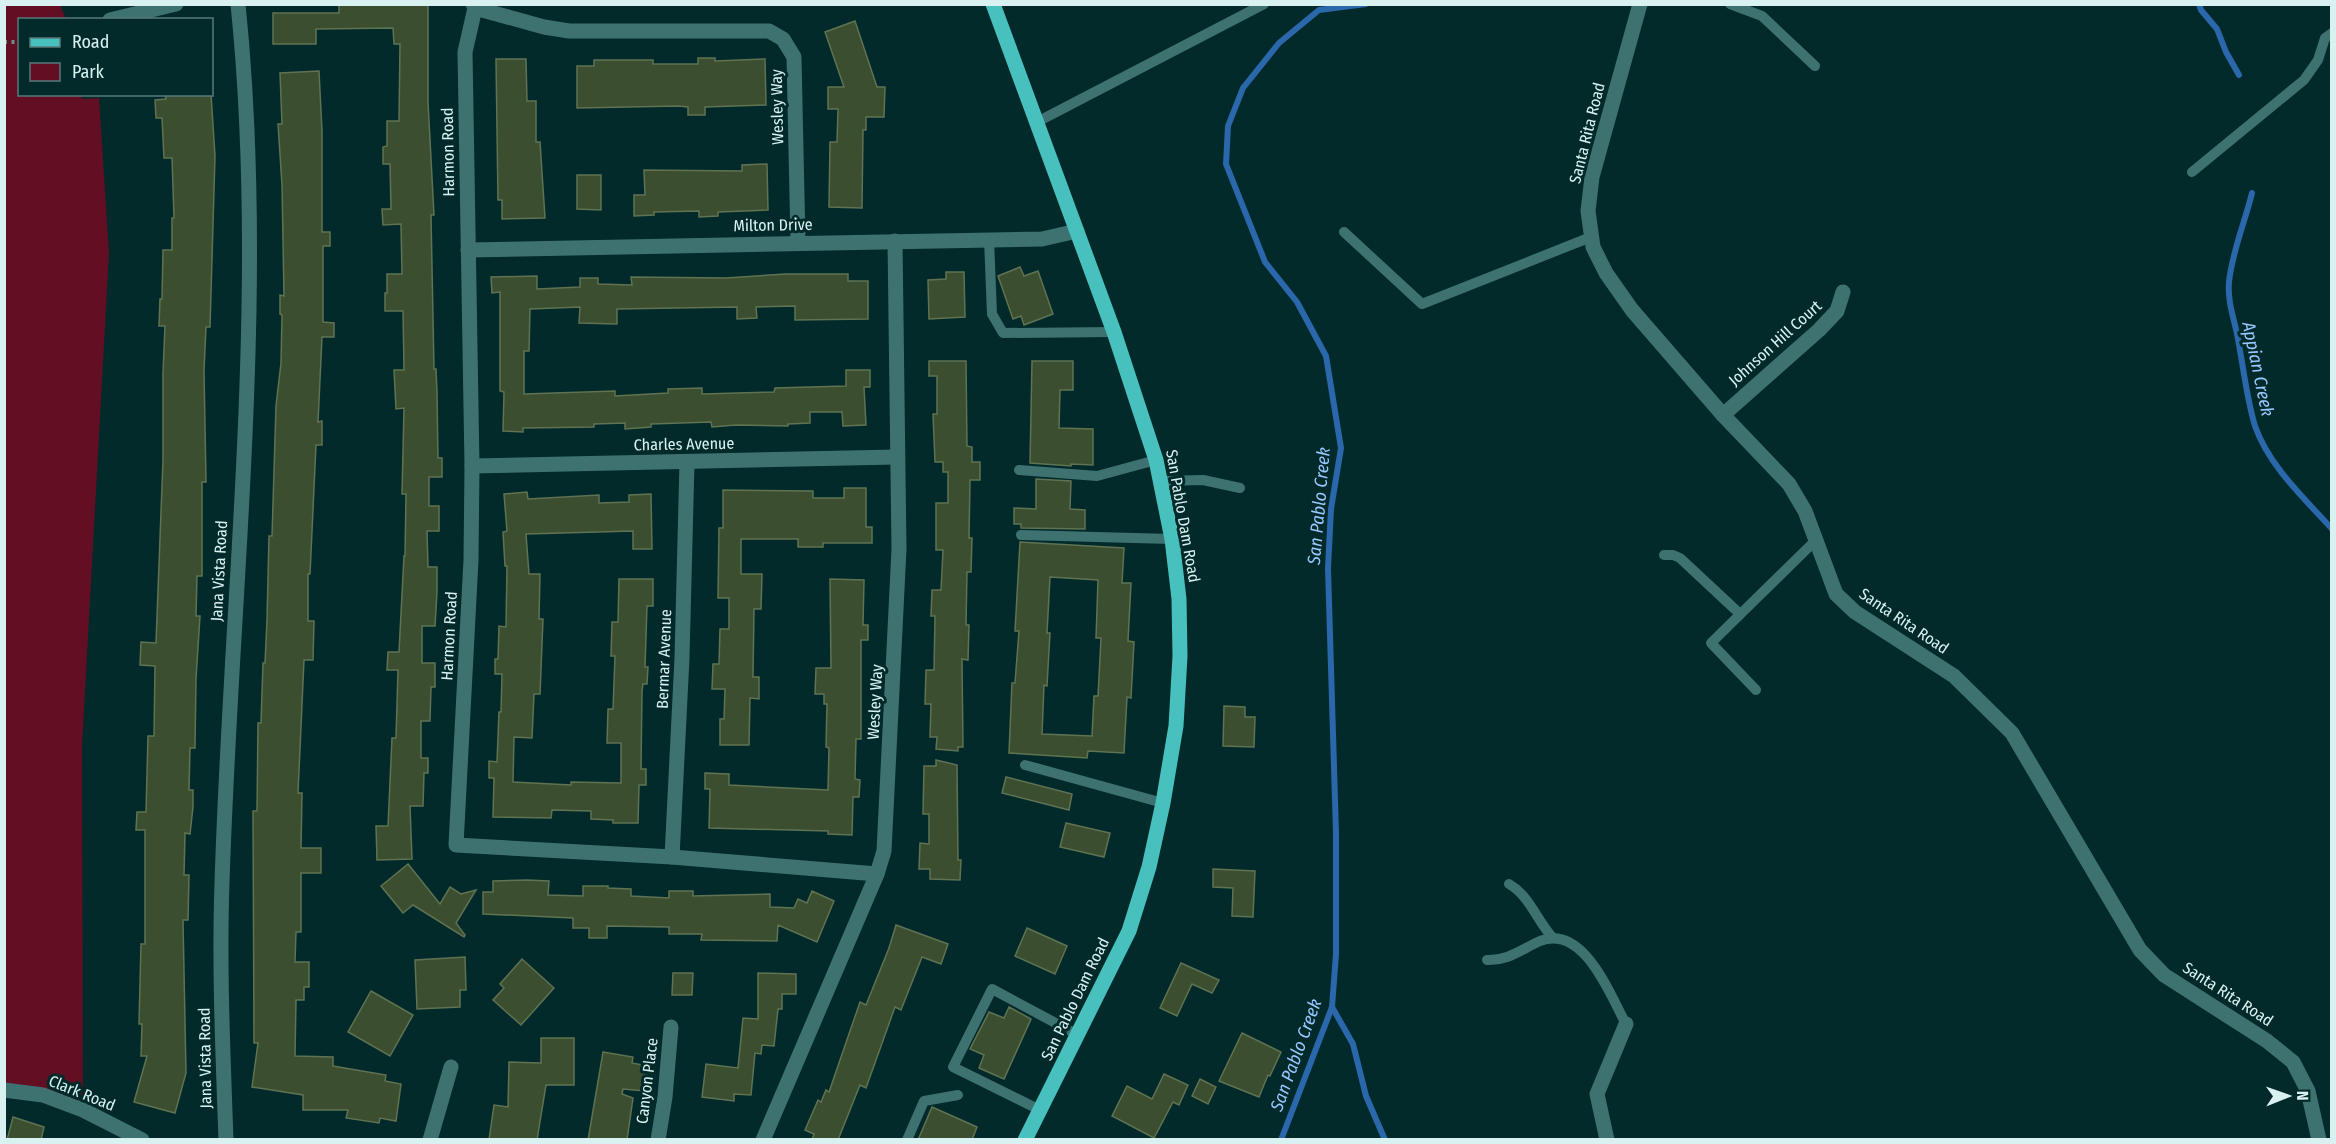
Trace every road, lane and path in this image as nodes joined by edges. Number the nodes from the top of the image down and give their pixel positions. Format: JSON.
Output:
{"nodes":[{"id":1,"x":176,"y":4,"type":"edge"},
{"id":2,"x":238,"y":4,"type":"edge"},
{"id":3,"x":993,"y":4,"type":"edge"},
{"id":4,"x":1264,"y":4,"type":"edge"},
{"id":5,"x":1640,"y":4,"type":"edge"},
{"id":6,"x":1730,"y":4,"type":"edge"},
{"id":7,"x":474,"y":6,"type":"edge"},
{"id":8,"x":118,"y":18,"type":"edge"},
{"id":9,"x":2331,"y":33,"type":"edge"},
{"id":10,"x":1815,"y":66,"type":"dead end"},
{"id":11,"x":1037,"y":122,"type":"junction"},
{"id":12,"x":2192,"y":172,"type":"dead end"},
{"id":13,"x":1077,"y":231,"type":"junction"},
{"id":14,"x":1344,"y":232,"type":"dead end"},
{"id":15,"x":1591,"y":237,"type":"junction"},
{"id":16,"x":989,"y":239,"type":"junction"},
{"id":17,"x":895,"y":241,"type":"junction"},
{"id":18,"x":798,"y":243,"type":"junction"},
{"id":19,"x":468,"y":250,"type":"junction"},
{"id":20,"x":1843,"y":292,"type":"dead end"},
{"id":21,"x":1114,"y":332,"type":"junction"},
{"id":22,"x":1722,"y":415,"type":"junction"},
{"id":23,"x":897,"y":457,"type":"junction"},
{"id":24,"x":1156,"y":460,"type":"junction"},
{"id":25,"x":687,"y":462,"type":"junction"},
{"id":26,"x":472,"y":466,"type":"junction"},
{"id":27,"x":1019,"y":470,"type":"dead end"},
{"id":28,"x":1161,"y":481,"type":"junction"},
{"id":29,"x":1240,"y":488,"type":"dead end"},
{"id":30,"x":1021,"y":535,"type":"dead end"},
{"id":31,"x":1172,"y":539,"type":"junction"},
{"id":32,"x":1815,"y":541,"type":"junction"},
{"id":33,"x":1664,"y":555,"type":"dead end"},
{"id":34,"x":1740,"y":614,"type":"junction"},
{"id":35,"x":1756,"y":690,"type":"dead end"},
{"id":36,"x":1025,"y":765,"type":"dead end"},
{"id":37,"x":1163,"y":803,"type":"junction"},
{"id":38,"x":672,"y":857,"type":"junction"},
{"id":39,"x":877,"y":874,"type":"junction"},
{"id":40,"x":1509,"y":884,"type":"dead end"},
{"id":41,"x":1553,"y":938,"type":"junction"},
{"id":42,"x":1487,"y":960,"type":"dead end"},
{"id":43,"x":1626,"y":1024,"type":"joint"},
{"id":44,"x":671,"y":1027,"type":"dead end"},
{"id":45,"x":1078,"y":1035,"type":"junction"},
{"id":46,"x":451,"y":1067,"type":"dead end"},
{"id":47,"x":4,"y":1090,"type":"edge"},
{"id":48,"x":958,"y":1095,"type":"dead end"},
{"id":49,"x":1040,"y":1110,"type":"junction"},
{"id":50,"x":142,"y":1140,"type":"edge"},
{"id":51,"x":226,"y":1140,"type":"edge"},
{"id":52,"x":430,"y":1140,"type":"edge"},
{"id":53,"x":658,"y":1140,"type":"edge"},
{"id":54,"x":763,"y":1140,"type":"edge"},
{"id":55,"x":907,"y":1140,"type":"edge"},
{"id":56,"x":1025,"y":1140,"type":"edge"},
{"id":57,"x":1607,"y":1140,"type":"edge"},
{"id":58,"x":2319,"y":1140,"type":"edge"}],
"edges":[{"from":1,"to":8,"type":"street"},
{"from":2,"to":51,"type":"street","name":"Jana Vista Road"},
{"from":3,"to":11,"type":"main road","name":"San Pablo Dam Road"},
{"from":4,"to":11,"type":"lane"},
{"from":5,"to":15,"type":"street","name":"Santa Rita Road"},
{"from":6,"to":10,"type":"lane"},
{"from":7,"to":18,"type":"street","name":"Wesley Way"},
{"from":7,"to":19,"type":"street","name":"Harmon Road"},
{"from":9,"to":12,"type":"lane"},
{"from":11,"to":13,"type":"main road","name":"San Pablo Dam Road"},
{"from":13,"to":16,"type":"street","name":"Milton Drive"},
{"from":13,"to":21,"type":"main road","name":"San Pablo Dam Road"},
{"from":14,"to":15,"type":"lane"},
{"from":15,"to":22,"type":"street","name":"Santa Rita Road"},
{"from":16,"to":17,"type":"street","name":"Milton Drive"},
{"from":16,"to":21,"type":"lane"},
{"from":17,"to":18,"type":"street","name":"Milton Drive"},
{"from":17,"to":23,"type":"street","name":"Wesley Way"},
{"from":18,"to":19,"type":"street","name":"Milton Drive"},
{"from":19,"to":26,"type":"street","name":"Harmon Road"},
{"from":20,"to":22,"type":"street","name":"Johnson Hill Court"},
{"from":21,"to":24,"type":"main road","name":"San Pablo Dam Road"},
{"from":22,"to":32,"type":"street","name":"Santa Rita Road"},
{"from":23,"to":25,"type":"street","name":"Charles Avenue"},
{"from":23,"to":39,"type":"street","name":"Wesley Way"},
{"from":24,"to":27,"type":"lane"},
{"from":24,"to":28,"type":"main road","name":"San Pablo Dam Road"},
{"from":25,"to":26,"type":"street","name":"Charles Avenue"},
{"from":25,"to":38,"type":"street","name":"Bermar Avenue"},
{"from":26,"to":38,"type":"street","name":"Harmon Road"},
{"from":28,"to":29,"type":"lane"},
{"from":28,"to":31,"type":"main road","name":"San Pablo Dam Road"},
{"from":30,"to":31,"type":"lane"},
{"from":31,"to":37,"type":"main road","name":"San Pablo Dam Road"},
{"from":32,"to":34,"type":"lane"},
{"from":32,"to":58,"type":"street","name":"Santa Rita Road"},
{"from":33,"to":34,"type":"lane"},
{"from":34,"to":35,"type":"lane"},
{"from":36,"to":37,"type":"lane"},
{"from":37,"to":45,"type":"main road","name":"San Pablo Dam Road"},
{"from":38,"to":39,"type":"street","name":"Harmon Road"},
{"from":39,"to":54,"type":"street","name":"Wesley Way"},
{"from":40,"to":41,"type":"lane"},
{"from":41,"to":42,"type":"lane"},
{"from":41,"to":43,"type":"lane"},
{"from":43,"to":57,"type":"street"},
{"from":44,"to":53,"type":"street","name":"Canyon Place"},
{"from":45,"to":49,"type":"main road","name":"San Pablo Dam Road"},
{"from":45,"to":49,"type":"lane"},
{"from":46,"to":52,"type":"street"},
{"from":47,"to":50,"type":"street","name":"Clark Road"},
{"from":48,"to":55,"type":"lane"},
{"from":49,"to":56,"type":"main road","name":"San Pablo Dam Road"}]}
